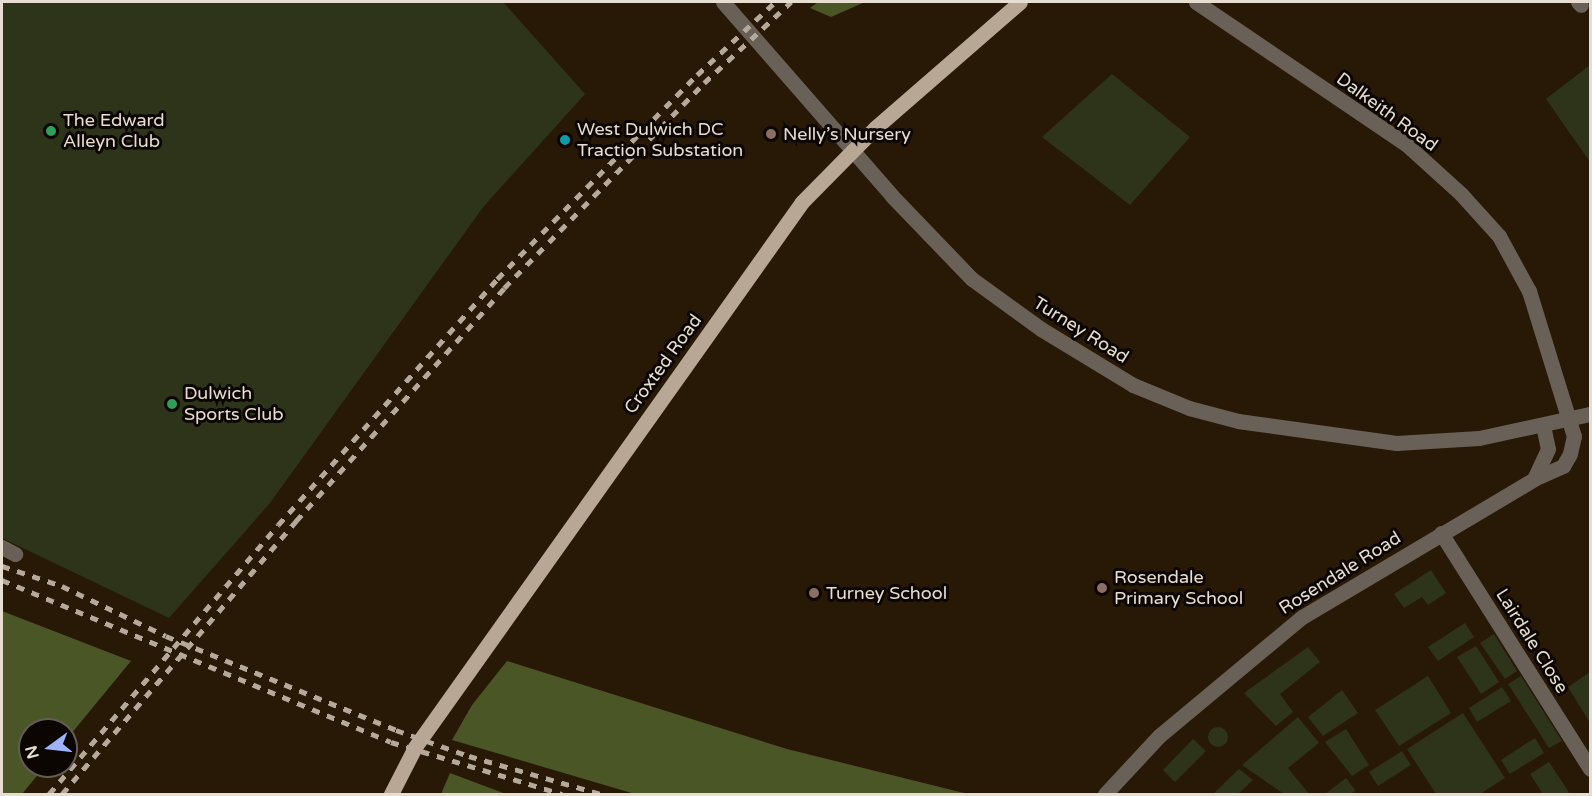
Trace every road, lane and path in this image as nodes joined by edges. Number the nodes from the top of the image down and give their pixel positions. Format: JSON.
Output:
{"nodes":[{"id":1,"x":723,"y":2,"type":"edge"},
{"id":2,"x":1020,"y":2,"type":"edge"},
{"id":3,"x":1196,"y":2,"type":"edge"},
{"id":4,"x":851,"y":151,"type":"junction"},
{"id":5,"x":1590,"y":414,"type":"edge"},
{"id":6,"x":1570,"y":420,"type":"junction"},
{"id":7,"x":1543,"y":426,"type":"junction"},
{"id":8,"x":1534,"y":479,"type":"junction"},
{"id":9,"x":1441,"y":533,"type":"junction"},
{"id":10,"x":1590,"y":769,"type":"edge"},
{"id":11,"x":391,"y":795,"type":"edge"},
{"id":12,"x":1105,"y":795,"type":"edge"}],
"edges":[{"from":1,"to":4,"type":"street","name":"Turney Road"},
{"from":2,"to":4,"type":"main road","name":"Croxted Road"},
{"from":3,"to":6,"type":"street","name":"Dalkeith Road"},
{"from":4,"to":7,"type":"street","name":"Turney Road"},
{"from":4,"to":11,"type":"main road","name":"Croxted Road"},
{"from":5,"to":6,"type":"street"},
{"from":6,"to":7,"type":"street"},
{"from":6,"to":8,"type":"street","name":"Dalkeith Road"},
{"from":7,"to":8,"type":"street"},
{"from":8,"to":9,"type":"street","name":"Rosendale Road"},
{"from":9,"to":10,"type":"street","name":"Lairdale Close"},
{"from":9,"to":12,"type":"street","name":"Rosendale Road"}]}
